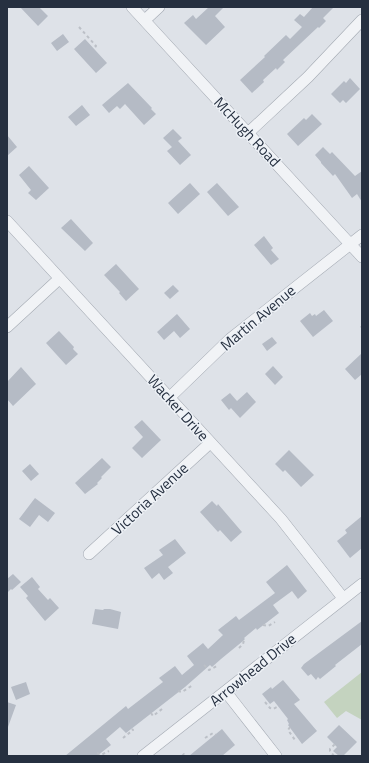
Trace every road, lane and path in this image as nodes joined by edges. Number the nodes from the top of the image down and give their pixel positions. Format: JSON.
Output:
{"nodes":[{"id":1,"x":132,"y":7,"type":"edge"},
{"id":2,"x":159,"y":7,"type":"edge"},
{"id":3,"x":145,"y":20,"type":"junction"},
{"id":4,"x":362,"y":20,"type":"edge"},
{"id":5,"x":79,"y":27,"type":"dead end"},
{"id":6,"x":94,"y":49,"type":"dead end"},
{"id":7,"x":248,"y":133,"type":"junction"},
{"id":8,"x":7,"y":222,"type":"edge"},
{"id":9,"x":362,"y":235,"type":"edge"},
{"id":10,"x":351,"y":244,"type":"junction"},
{"id":11,"x":362,"y":256,"type":"edge"},
{"id":12,"x":59,"y":279,"type":"junction"},
{"id":13,"x":7,"y":327,"type":"edge"},
{"id":14,"x":169,"y":398,"type":"junction"},
{"id":15,"x":210,"y":443,"type":"junction"},
{"id":16,"x":89,"y":554,"type":"dead end"},
{"id":17,"x":362,"y":584,"type":"edge"},
{"id":18,"x":343,"y":598,"type":"junction"},
{"id":19,"x":276,"y":622,"type":"dead end"},
{"id":20,"x":263,"y":625,"type":"dead end"},
{"id":21,"x":244,"y":640,"type":"dead end"},
{"id":22,"x":239,"y":648,"type":"dead end"},
{"id":23,"x":204,"y":665,"type":"dead end"},
{"id":24,"x":217,"y":666,"type":"dead end"},
{"id":25,"x":193,"y":685,"type":"dead end"},
{"id":26,"x":178,"y":691,"type":"dead end"},
{"id":27,"x":226,"y":692,"type":"junction"},
{"id":28,"x":265,"y":702,"type":"dead end"},
{"id":29,"x":279,"y":706,"type":"dead end"},
{"id":30,"x":162,"y":709,"type":"dead end"},
{"id":31,"x":151,"y":713,"type":"dead end"},
{"id":32,"x":290,"y":727,"type":"dead end"},
{"id":33,"x":132,"y":729,"type":"dead end"},
{"id":34,"x":216,"y":735,"type":"dead end"},
{"id":35,"x":123,"y":738,"type":"dead end"},
{"id":36,"x":205,"y":738,"type":"dead end"},
{"id":37,"x":295,"y":740,"type":"dead end"},
{"id":38,"x":335,"y":744,"type":"dead end"},
{"id":39,"x":109,"y":751,"type":"dead end"},
{"id":40,"x":97,"y":753,"type":"dead end"},
{"id":41,"x":143,"y":756,"type":"edge"},
{"id":42,"x":182,"y":756,"type":"edge"},
{"id":43,"x":186,"y":756,"type":"edge"},
{"id":44,"x":276,"y":756,"type":"edge"},
{"id":45,"x":334,"y":756,"type":"edge"}],
"edges":[{"from":1,"to":3,"type":"street","name":"McHugh Road"},
{"from":2,"to":3,"type":"street"},
{"from":3,"to":7,"type":"street","name":"McHugh Road"},
{"from":4,"to":7,"type":"street"},
{"from":5,"to":6,"type":"path"},
{"from":7,"to":10,"type":"street","name":"McHugh Road"},
{"from":8,"to":12,"type":"street","name":"Wacker Drive"},
{"from":9,"to":10,"type":"street","name":"Martin Avenue"},
{"from":10,"to":11,"type":"street","name":"McHugh Road"},
{"from":10,"to":14,"type":"street","name":"Martin Avenue"},
{"from":12,"to":13,"type":"street"},
{"from":12,"to":14,"type":"street","name":"Wacker Drive"},
{"from":14,"to":15,"type":"street","name":"Wacker Drive"},
{"from":15,"to":16,"type":"street","name":"Victoria Avenue"},
{"from":15,"to":18,"type":"street","name":"Wacker Drive"},
{"from":17,"to":18,"type":"street","name":"Arrowhead Drive"},
{"from":18,"to":27,"type":"street","name":"Arrowhead Drive"},
{"from":19,"to":20,"type":"path"},
{"from":21,"to":22,"type":"path"},
{"from":23,"to":24,"type":"path"},
{"from":25,"to":26,"type":"path"},
{"from":27,"to":41,"type":"street","name":"Arrowhead Drive"},
{"from":27,"to":44,"type":"street"},
{"from":28,"to":29,"type":"path"},
{"from":30,"to":31,"type":"path"},
{"from":32,"to":37,"type":"path"},
{"from":33,"to":35,"type":"path"},
{"from":34,"to":36,"type":"path"},
{"from":38,"to":45,"type":"path"},
{"from":39,"to":40,"type":"path"},
{"from":42,"to":43,"type":"path"}]}
